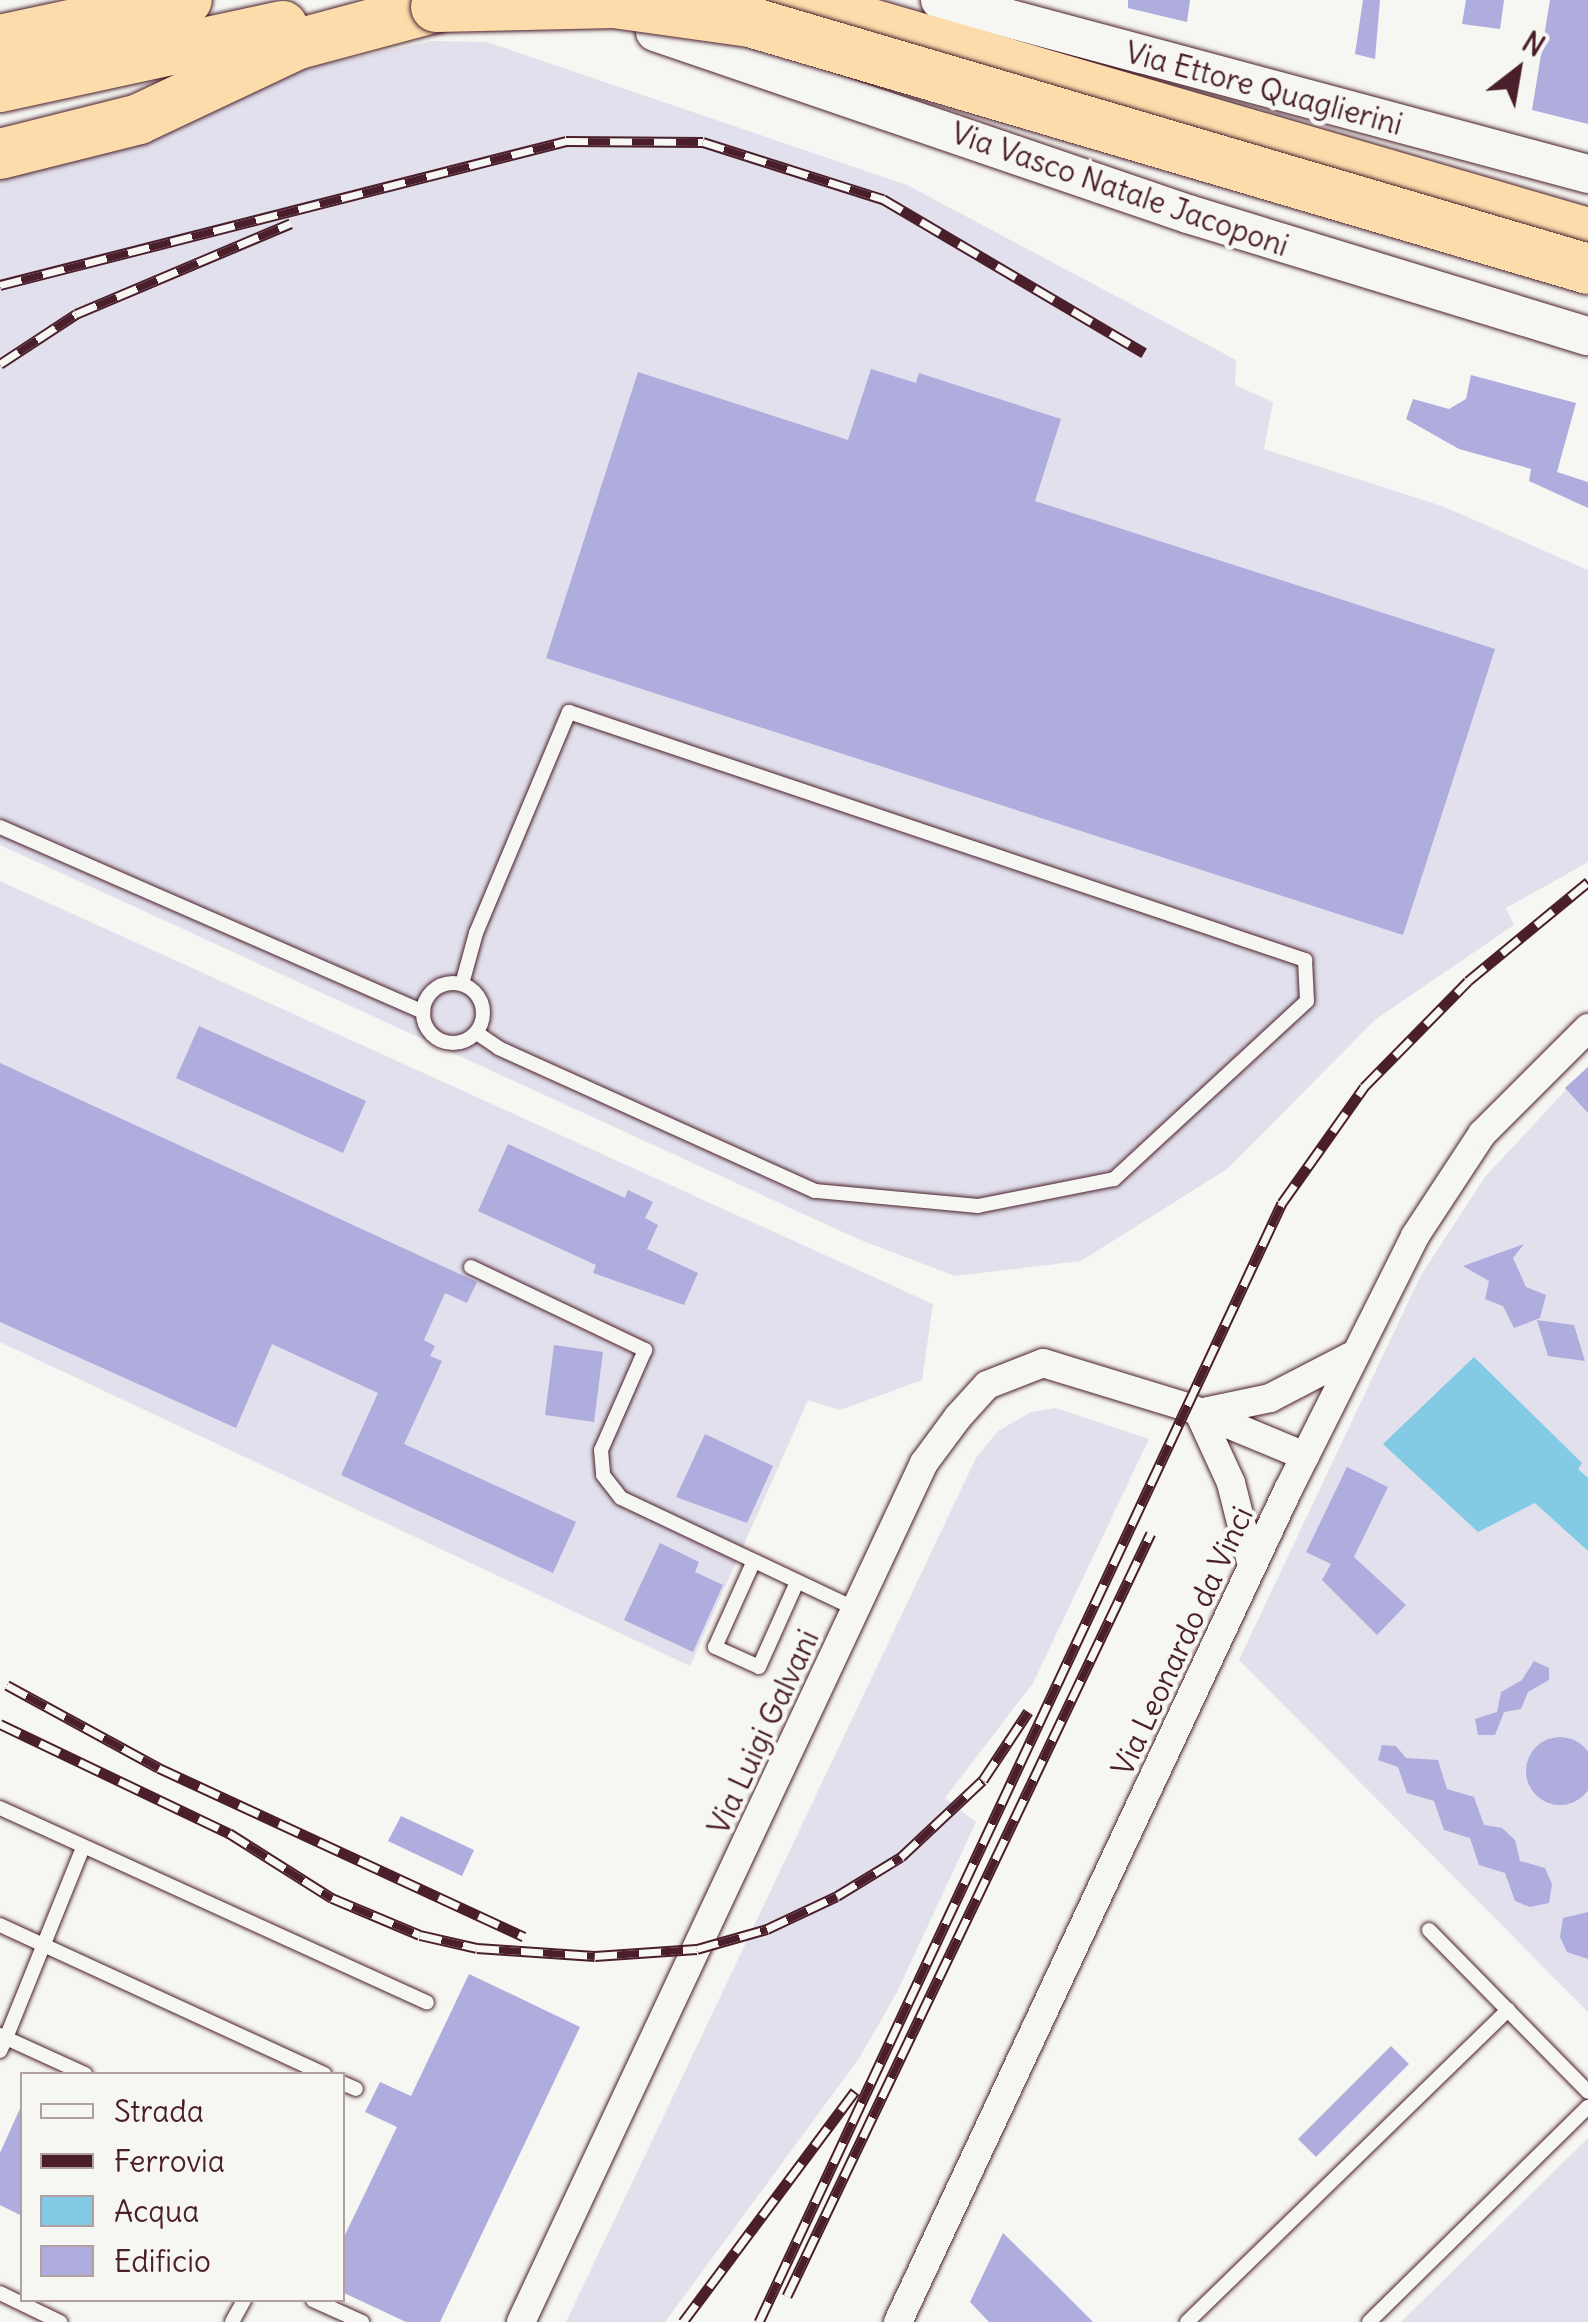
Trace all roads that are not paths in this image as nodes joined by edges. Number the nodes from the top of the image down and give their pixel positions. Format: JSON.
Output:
{"nodes":[{"id":1,"x":187,"y":0,"type":"edge"},
{"id":2,"x":325,"y":0,"type":"edge"},
{"id":3,"x":789,"y":0,"type":"edge"},
{"id":4,"x":940,"y":0,"type":"edge"},
{"id":5,"x":436,"y":7,"type":"junction"},
{"id":6,"x":654,"y":32,"type":"dead end"},
{"id":7,"x":0,"y":40,"type":"edge"},
{"id":8,"x":0,"y":76,"type":"edge"},
{"id":9,"x":0,"y":87,"type":"edge"},
{"id":10,"x":0,"y":154,"type":"edge"},
{"id":11,"x":1588,"y":174,"type":"edge"},
{"id":12,"x":1588,"y":233,"type":"edge"},
{"id":13,"x":1588,"y":268,"type":"edge"},
{"id":14,"x":1588,"y":336,"type":"edge"},
{"id":15,"x":0,"y":827,"type":"edge"},
{"id":16,"x":462,"y":984,"type":"junction"},
{"id":17,"x":423,"y":1012,"type":"junction"},
{"id":18,"x":1588,"y":1028,"type":"edge"},
{"id":19,"x":477,"y":1033,"type":"junction"},
{"id":20,"x":471,"y":1267,"type":"dead end"},
{"id":21,"x":1353,"y":1355,"type":"junction"},
{"id":22,"x":1270,"y":1398,"type":"junction"},
{"id":23,"x":1199,"y":1412,"type":"junction"},
{"id":24,"x":1305,"y":1456,"type":"junction"},
{"id":25,"x":753,"y":1562,"type":"junction"},
{"id":26,"x":1252,"y":1566,"type":"junction"},
{"id":27,"x":797,"y":1582,"type":"junction"},
{"id":28,"x":857,"y":1610,"type":"junction"},
{"id":29,"x":0,"y":1808,"type":"edge"},
{"id":30,"x":82,"y":1847,"type":"junction"},
{"id":31,"x":0,"y":1925,"type":"edge"},
{"id":32,"x":1429,"y":1930,"type":"dead end"},
{"id":33,"x":43,"y":1945,"type":"junction"},
{"id":34,"x":427,"y":2003,"type":"dead end"},
{"id":35,"x":1508,"y":2010,"type":"junction"},
{"id":36,"x":2,"y":2041,"type":"edge"},
{"id":37,"x":80,"y":2072,"type":"edge"},
{"id":38,"x":320,"y":2072,"type":"edge"},
{"id":39,"x":1588,"y":2092,"type":"edge"},
{"id":40,"x":1588,"y":2107,"type":"edge"},
{"id":41,"x":0,"y":2293,"type":"edge"},
{"id":42,"x":317,"y":2302,"type":"edge"},
{"id":43,"x":60,"y":2322,"type":"edge"},
{"id":44,"x":362,"y":2322,"type":"edge"},
{"id":45,"x":521,"y":2322,"type":"edge"},
{"id":46,"x":898,"y":2322,"type":"edge"},
{"id":47,"x":1187,"y":2322,"type":"edge"},
{"id":48,"x":1369,"y":2322,"type":"edge"}],
"edges":[{"from":1,"to":7,"type":"highway"},
{"from":2,"to":8,"type":"highway"},
{"from":3,"to":12,"type":"highway"},
{"from":4,"to":11,"type":"main road","name":"Via Ettore Quaglierini"},
{"from":5,"to":9,"type":"highway"},
{"from":5,"to":10,"type":"highway"},
{"from":5,"to":13,"type":"highway","bridge":true},
{"from":6,"to":14,"type":"main road","name":"Via Vasco Natale Jacoponi"},
{"from":15,"to":17,"type":"lane"},
{"from":16,"to":17,"type":"lane"},
{"from":16,"to":19,"type":"lane"},
{"from":16,"to":19,"type":"lane"},
{"from":17,"to":19,"type":"lane"},
{"from":18,"to":21,"type":"street","name":"Via Leonardo da Vinci"},
{"from":20,"to":25,"type":"lane"},
{"from":21,"to":22,"type":"street"},
{"from":21,"to":24,"type":"street","name":"Via Leonardo da Vinci"},
{"from":22,"to":23,"type":"street"},
{"from":22,"to":24,"type":"street"},
{"from":23,"to":24,"type":"street","name":"Via Luigi Galvani"},
{"from":23,"to":26,"type":"street"},
{"from":23,"to":28,"type":"street","name":"Via Luigi Galvani"},
{"from":24,"to":26,"type":"street","name":"Via Leonardo da Vinci"},
{"from":25,"to":27,"type":"lane"},
{"from":25,"to":27,"type":"lane"},
{"from":26,"to":46,"type":"street","name":"Via Leonardo da Vinci"},
{"from":27,"to":28,"type":"lane"},
{"from":28,"to":45,"type":"street","name":"Via Luigi Galvani"},
{"from":29,"to":30,"type":"lane"},
{"from":30,"to":33,"type":"lane"},
{"from":30,"to":34,"type":"lane"},
{"from":31,"to":33,"type":"lane"},
{"from":32,"to":35,"type":"lane"},
{"from":33,"to":36,"type":"lane"},
{"from":33,"to":38,"type":"lane"},
{"from":35,"to":39,"type":"lane"},
{"from":35,"to":47,"type":"lane"},
{"from":36,"to":37,"type":"lane"},
{"from":40,"to":48,"type":"lane"},
{"from":41,"to":43,"type":"lane"},
{"from":42,"to":44,"type":"lane"}]}
